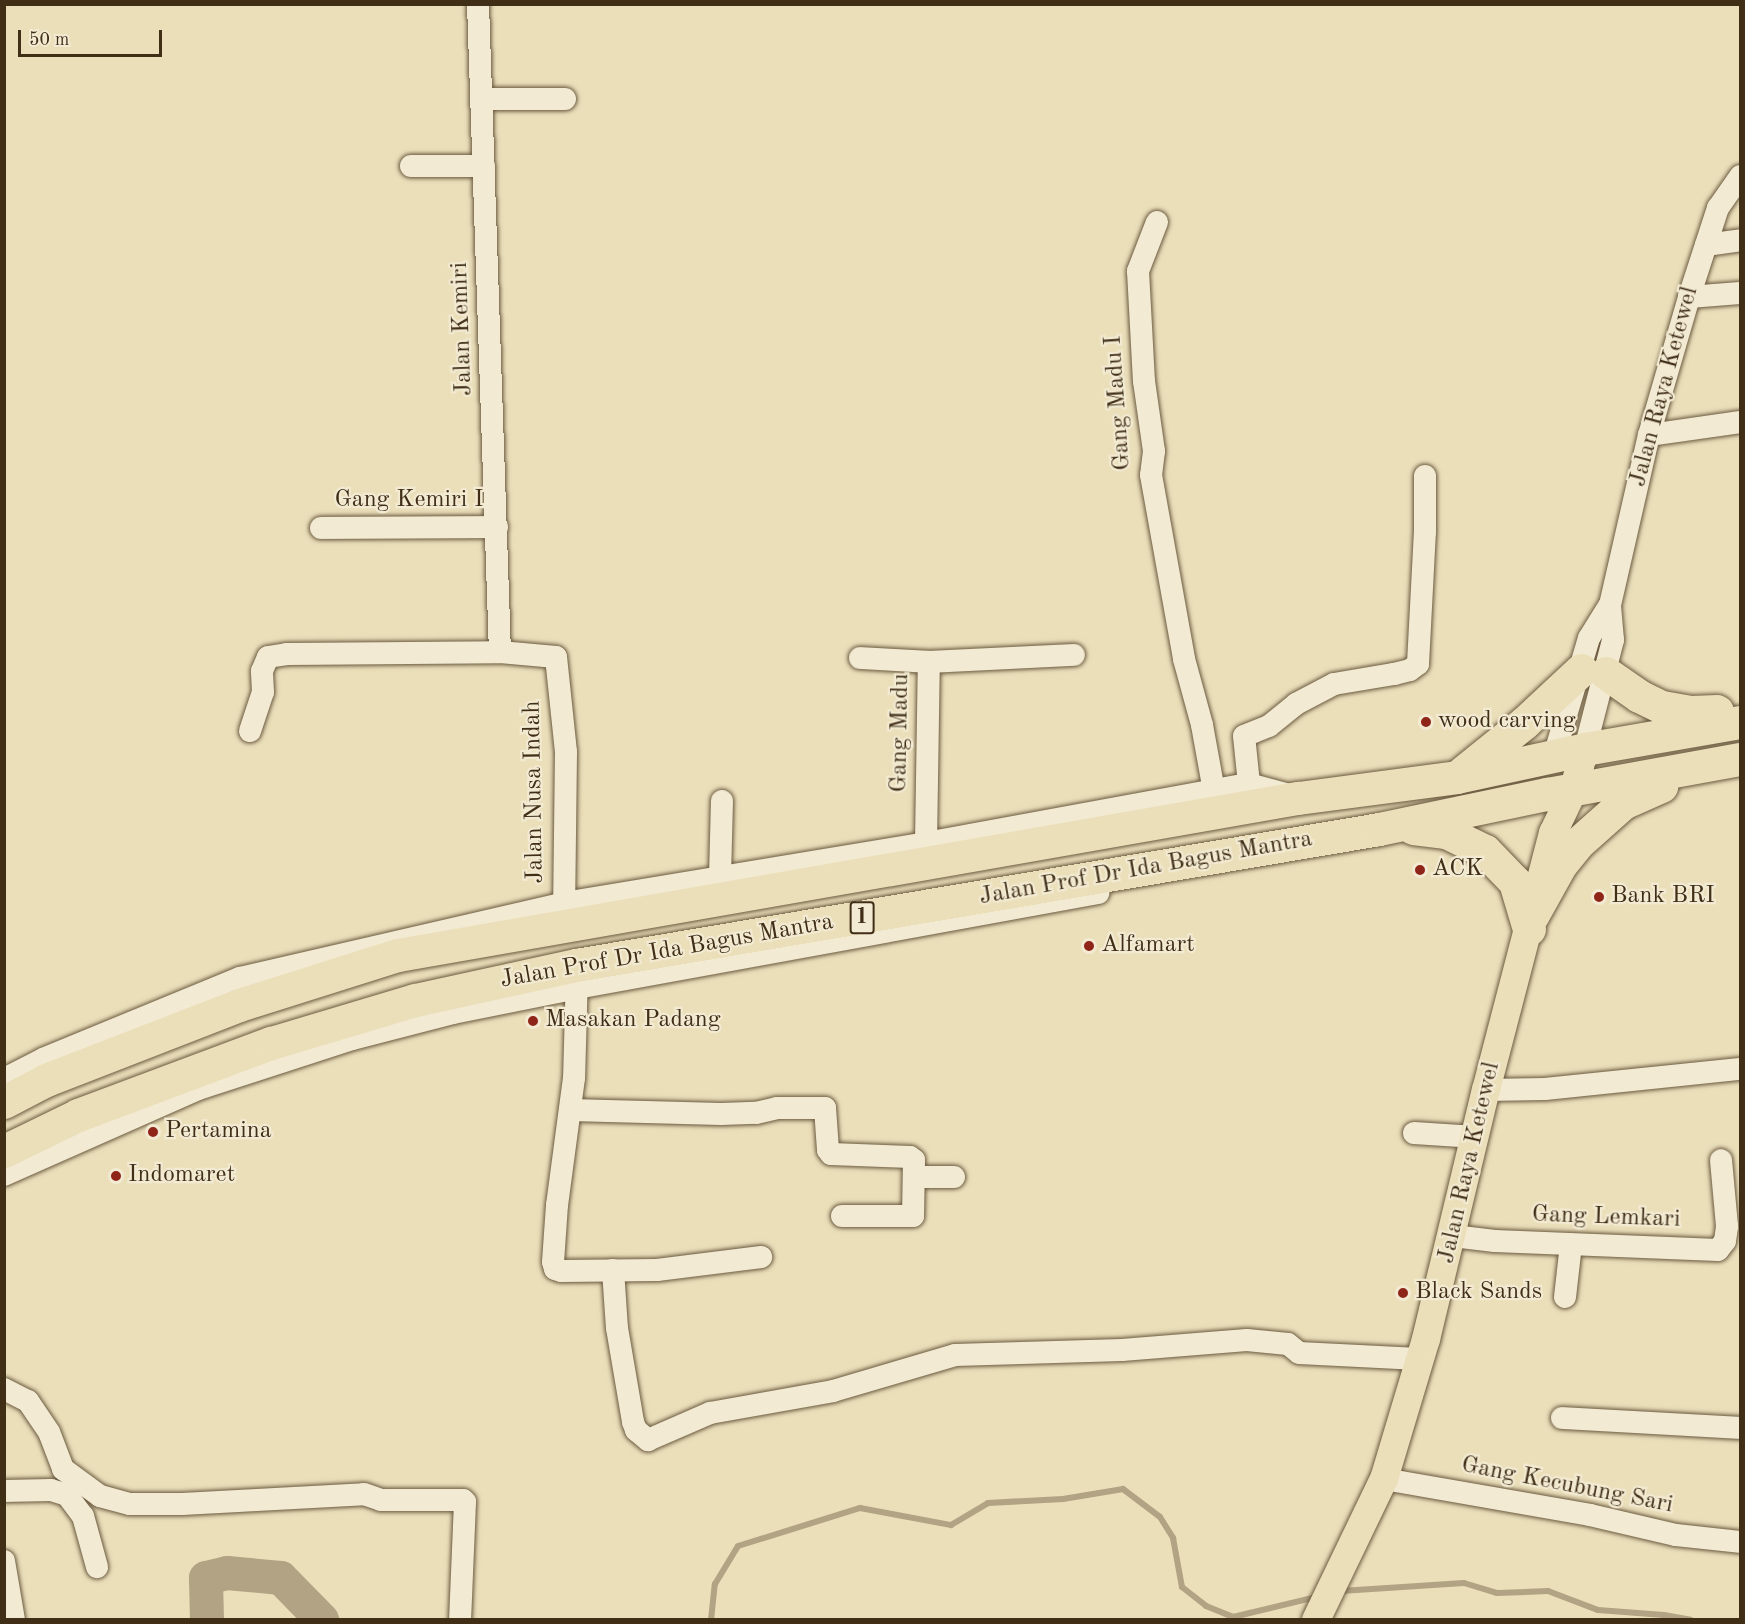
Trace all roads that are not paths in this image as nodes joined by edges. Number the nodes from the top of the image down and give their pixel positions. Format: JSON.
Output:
{"nodes":[{"id":1,"x":478,"y":4,"type":"edge"},
{"id":2,"x":482,"y":99,"type":"junction"},
{"id":3,"x":565,"y":99,"type":"dead end"},
{"id":4,"x":411,"y":166,"type":"dead end"},
{"id":5,"x":484,"y":166,"type":"junction"},
{"id":6,"x":1740,"y":176,"type":"edge"},
{"id":7,"x":1740,"y":207,"type":"edge"},
{"id":8,"x":1718,"y":208,"type":"junction"},
{"id":9,"x":1157,"y":222,"type":"dead end"},
{"id":10,"x":1740,"y":240,"type":"edge"},
{"id":11,"x":1706,"y":245,"type":"junction"},
{"id":12,"x":1740,"y":293,"type":"edge"},
{"id":13,"x":1689,"y":297,"type":"junction"},
{"id":14,"x":1740,"y":422,"type":"edge"},
{"id":15,"x":1649,"y":435,"type":"junction"},
{"id":16,"x":1425,"y":476,"type":"dead end"},
{"id":17,"x":497,"y":527,"type":"junction"},
{"id":18,"x":321,"y":528,"type":"dead end"},
{"id":19,"x":500,"y":652,"type":"junction"},
{"id":20,"x":1074,"y":655,"type":"dead end"},
{"id":21,"x":860,"y":658,"type":"dead end"},
{"id":22,"x":929,"y":662,"type":"junction"},
{"id":23,"x":1593,"y":672,"type":"junction"},
{"id":24,"x":1740,"y":711,"type":"edge"},
{"id":25,"x":1740,"y":722,"type":"edge"},
{"id":26,"x":250,"y":731,"type":"dead end"},
{"id":27,"x":1569,"y":752,"type":"junction"},
{"id":28,"x":1740,"y":761,"type":"edge"},
{"id":29,"x":1457,"y":777,"type":"junction"},
{"id":30,"x":1249,"y":784,"type":"junction"},
{"id":31,"x":1214,"y":791,"type":"junction"},
{"id":32,"x":1560,"y":793,"type":"junction"},
{"id":33,"x":1298,"y":798,"type":"junction"},
{"id":34,"x":722,"y":801,"type":"dead end"},
{"id":35,"x":1378,"y":829,"type":"junction"},
{"id":36,"x":926,"y":843,"type":"junction"},
{"id":37,"x":720,"y":877,"type":"junction"},
{"id":38,"x":564,"y":914,"type":"junction"},
{"id":39,"x":1530,"y":922,"type":"junction"},
{"id":40,"x":577,"y":976,"type":"junction"},
{"id":41,"x":1740,"y":1069,"type":"edge"},
{"id":42,"x":4,"y":1079,"type":"edge"},
{"id":43,"x":1486,"y":1090,"type":"junction"},
{"id":44,"x":4,"y":1102,"type":"edge"},
{"id":45,"x":570,"y":1110,"type":"junction"},
{"id":46,"x":1414,"y":1133,"type":"dead end"},
{"id":47,"x":1476,"y":1137,"type":"junction"},
{"id":48,"x":4,"y":1151,"type":"edge"},
{"id":49,"x":1721,"y":1160,"type":"dead end"},
{"id":50,"x":4,"y":1175,"type":"edge"},
{"id":51,"x":915,"y":1177,"type":"junction"},
{"id":52,"x":954,"y":1177,"type":"dead end"},
{"id":53,"x":842,"y":1216,"type":"dead end"},
{"id":54,"x":1734,"y":1225,"type":"edge"},
{"id":55,"x":1453,"y":1236,"type":"junction"},
{"id":56,"x":1571,"y":1244,"type":"junction"},
{"id":57,"x":761,"y":1257,"type":"dead end"},
{"id":58,"x":613,"y":1270,"type":"junction"},
{"id":59,"x":1565,"y":1297,"type":"dead end"},
{"id":60,"x":1419,"y":1359,"type":"junction"},
{"id":61,"x":4,"y":1389,"type":"edge"},
{"id":62,"x":1562,"y":1418,"type":"dead end"},
{"id":63,"x":1740,"y":1428,"type":"edge"},
{"id":64,"x":1384,"y":1479,"type":"junction"},
{"id":65,"x":4,"y":1491,"type":"edge"},
{"id":66,"x":1740,"y":1542,"type":"edge"},
{"id":67,"x":4,"y":1561,"type":"edge"},
{"id":68,"x":97,"y":1567,"type":"dead end"},
{"id":69,"x":1324,"y":1603,"type":"edge"},
{"id":70,"x":14,"y":1620,"type":"edge"},
{"id":71,"x":460,"y":1620,"type":"edge"}],
"edges":[{"from":1,"to":2,"type":"street","name":"Jalan Kemiri"},
{"from":2,"to":3,"type":"street"},
{"from":2,"to":5,"type":"street","name":"Jalan Kemiri"},
{"from":4,"to":5,"type":"street"},
{"from":5,"to":17,"type":"street","name":"Jalan Kemiri"},
{"from":6,"to":8,"type":"street","name":"Jalan Raya Ketewel"},
{"from":7,"to":8,"type":"street"},
{"from":8,"to":11,"type":"street","name":"Jalan Raya Ketewel"},
{"from":9,"to":31,"type":"street","name":"Gang Madu I"},
{"from":10,"to":11,"type":"street"},
{"from":11,"to":13,"type":"street","name":"Jalan Raya Ketewel"},
{"from":12,"to":13,"type":"street"},
{"from":13,"to":15,"type":"street","name":"Jalan Raya Ketewel"},
{"from":14,"to":15,"type":"street"},
{"from":15,"to":23,"type":"street","name":"Jalan Raya Ketewel"},
{"from":16,"to":30,"type":"street"},
{"from":17,"to":18,"type":"street","name":"Gang Kemiri I"},
{"from":17,"to":19,"type":"street","name":"Jalan Kemiri"},
{"from":19,"to":26,"type":"street"},
{"from":19,"to":38,"type":"street","name":"Jalan Nusa Indah"},
{"from":20,"to":22,"type":"street","name":"Gang Madu"},
{"from":21,"to":22,"type":"street"},
{"from":22,"to":36,"type":"street","name":"Gang Madu"},
{"from":23,"to":24,"type":"highway"},
{"from":23,"to":27,"type":"street","name":"Jalan Raya Ketewel"},
{"from":23,"to":27,"type":"street","name":"Jalan Raya Ketewel"},
{"from":23,"to":29,"type":"highway"},
{"from":25,"to":27,"type":"highway","name":"Jalan Prof Dr Ida Bagus Mantra","number":"1"},
{"from":27,"to":29,"type":"highway","name":"Jalan Prof Dr Ida Bagus Mantra","number":"1"},
{"from":27,"to":32,"type":"main road","name":"Jalan Raya Ketewel"},
{"from":28,"to":32,"type":"highway","name":"Jalan Prof Dr Ida Bagus Mantra","number":"1"},
{"from":28,"to":39,"type":"highway"},
{"from":29,"to":33,"type":"highway","name":"Jalan Prof Dr Ida Bagus Mantra","number":"1"},
{"from":30,"to":31,"type":"street"},
{"from":30,"to":33,"type":"street"},
{"from":31,"to":36,"type":"street"},
{"from":32,"to":35,"type":"highway","name":"Jalan Prof Dr Ida Bagus Mantra","number":"1"},
{"from":32,"to":39,"type":"main road","name":"Jalan Raya Ketewel"},
{"from":33,"to":38,"type":"highway","name":"Jalan Prof Dr Ida Bagus Mantra","number":"1"},
{"from":34,"to":37,"type":"street"},
{"from":35,"to":39,"type":"highway"},
{"from":35,"to":40,"type":"highway","name":"Jalan Prof Dr Ida Bagus Mantra","number":"1"},
{"from":36,"to":37,"type":"street"},
{"from":37,"to":38,"type":"street"},
{"from":38,"to":42,"type":"street"},
{"from":38,"to":44,"type":"highway","name":"Jalan Prof Dr Ida Bagus Mantra","number":"1"},
{"from":39,"to":43,"type":"main road","name":"Jalan Raya Ketewel"},
{"from":40,"to":45,"type":"street"},
{"from":40,"to":48,"type":"highway","name":"Jalan Prof Dr Ida Bagus Mantra","number":"1"},
{"from":40,"to":50,"type":"street"},
{"from":41,"to":43,"type":"street"},
{"from":43,"to":47,"type":"main road","name":"Jalan Raya Ketewel"},
{"from":45,"to":51,"type":"street"},
{"from":45,"to":58,"type":"street"},
{"from":46,"to":47,"type":"street"},
{"from":47,"to":55,"type":"main road","name":"Jalan Raya Ketewel"},
{"from":49,"to":54,"type":"street"},
{"from":51,"to":52,"type":"street"},
{"from":51,"to":53,"type":"street"},
{"from":54,"to":56,"type":"street","name":"Gang Lemkari"},
{"from":55,"to":56,"type":"street","name":"Gang Lemkari"},
{"from":55,"to":60,"type":"main road","name":"Jalan Raya Ketewel"},
{"from":56,"to":59,"type":"street"},
{"from":57,"to":58,"type":"street"},
{"from":58,"to":60,"type":"street"},
{"from":60,"to":64,"type":"main road","name":"Jalan Raya Ketewel"},
{"from":61,"to":71,"type":"street"},
{"from":62,"to":63,"type":"street"},
{"from":64,"to":66,"type":"street","name":"Gang Kecubung Sari"},
{"from":64,"to":69,"type":"main road","name":"Jalan Raya Ketewel"},
{"from":65,"to":68,"type":"street"},
{"from":67,"to":70,"type":"street"}]}
